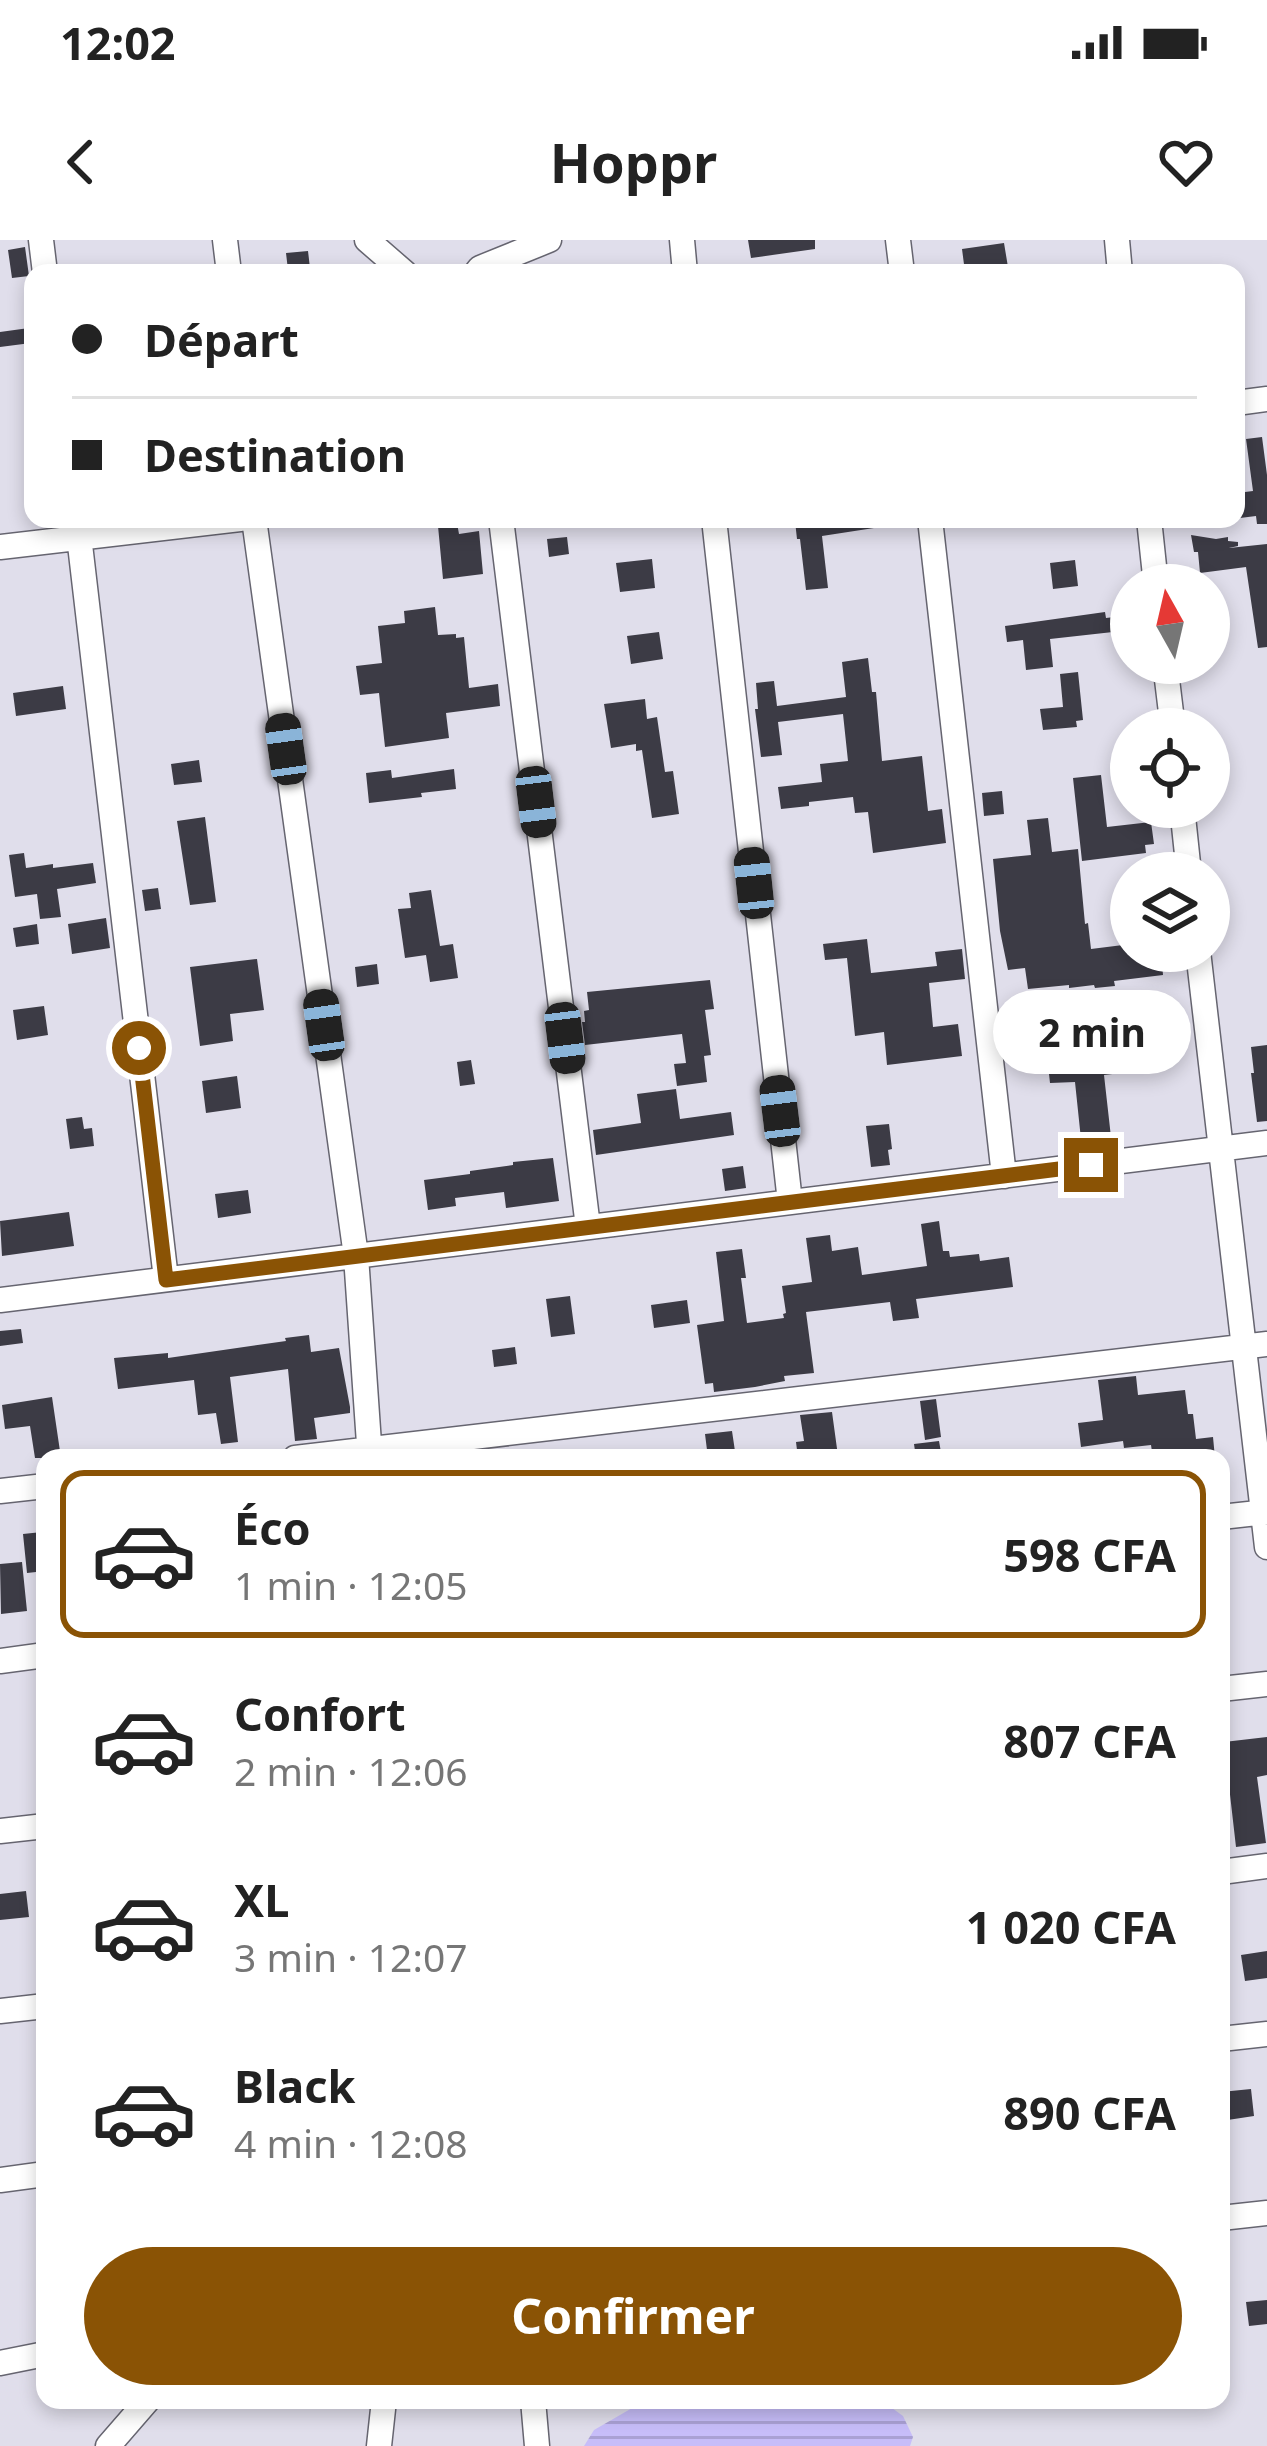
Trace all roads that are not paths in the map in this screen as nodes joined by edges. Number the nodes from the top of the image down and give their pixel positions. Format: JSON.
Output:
{"nodes":[{"id":1,"x":367,"y":240,"type":"edge"},
{"id":2,"x":549,"y":240,"type":"edge"},
{"id":3,"x":395,"y":264,"type":"edge"},
{"id":4,"x":490,"y":264,"type":"edge"},
{"id":5,"x":78,"y":528,"type":"edge"},
{"id":6,"x":255,"y":528,"type":"edge"},
{"id":7,"x":502,"y":528,"type":"edge"},
{"id":8,"x":715,"y":528,"type":"edge"},
{"id":9,"x":931,"y":528,"type":"edge"},
{"id":10,"x":1150,"y":528,"type":"edge"},
{"id":11,"x":0,"y":547,"type":"edge"},
{"id":12,"x":1154,"y":564,"type":"edge"},
{"id":13,"x":1200,"y":972,"type":"edge"},
{"id":14,"x":1267,"y":1144,"type":"edge"},
{"id":15,"x":1221,"y":1149,"type":"junction"},
{"id":16,"x":1004,"y":1176,"type":"junction"},
{"id":17,"x":790,"y":1202,"type":"junction"},
{"id":18,"x":588,"y":1227,"type":"junction"},
{"id":19,"x":356,"y":1256,"type":"junction"},
{"id":20,"x":166,"y":1280,"type":"junction"},
{"id":21,"x":0,"y":1300,"type":"edge"},
{"id":22,"x":1255,"y":1345,"type":"edge"},
{"id":23,"x":370,"y":1449,"type":"edge"},
{"id":24,"x":411,"y":1449,"type":"edge"},
{"id":25,"x":36,"y":1487,"type":"edge"},
{"id":26,"x":0,"y":1490,"type":"edge"},
{"id":27,"x":1265,"y":1512,"type":"edge"},
{"id":28,"x":1230,"y":1516,"type":"edge"},
{"id":29,"x":1267,"y":1547,"type":"edge"},
{"id":30,"x":36,"y":1656,"type":"edge"},
{"id":31,"x":0,"y":1661,"type":"edge"},
{"id":32,"x":1267,"y":1684,"type":"edge"},
{"id":33,"x":1230,"y":1688,"type":"edge"},
{"id":34,"x":36,"y":1827,"type":"edge"},
{"id":35,"x":0,"y":1832,"type":"edge"},
{"id":36,"x":1267,"y":1866,"type":"edge"},
{"id":37,"x":1230,"y":1871,"type":"edge"},
{"id":38,"x":36,"y":2007,"type":"edge"},
{"id":39,"x":0,"y":2011,"type":"edge"},
{"id":40,"x":1267,"y":2033,"type":"edge"},
{"id":41,"x":1230,"y":2037,"type":"edge"},
{"id":42,"x":36,"y":2175,"type":"edge"},
{"id":43,"x":0,"y":2180,"type":"edge"},
{"id":44,"x":1267,"y":2213,"type":"edge"},
{"id":45,"x":1230,"y":2217,"type":"edge"},
{"id":46,"x":36,"y":2356,"type":"edge"},
{"id":47,"x":0,"y":2363,"type":"edge"},
{"id":48,"x":140,"y":2409,"type":"edge"},
{"id":49,"x":383,"y":2409,"type":"edge"},
{"id":50,"x":534,"y":2409,"type":"edge"},
{"id":51,"x":108,"y":2446,"type":"edge"},
{"id":52,"x":379,"y":2446,"type":"edge"},
{"id":53,"x":537,"y":2446,"type":"edge"}],
"edges":[{"from":1,"to":3,"type":"street"},
{"from":2,"to":4,"type":"street"},
{"from":5,"to":11,"type":"street"},
{"from":5,"to":20,"type":"street"},
{"from":6,"to":19,"type":"street"},
{"from":7,"to":18,"type":"street"},
{"from":8,"to":17,"type":"street"},
{"from":9,"to":16,"type":"street"},
{"from":10,"to":12,"type":"street"},
{"from":13,"to":15,"type":"street"},
{"from":14,"to":15,"type":"street"},
{"from":15,"to":16,"type":"street"},
{"from":15,"to":22,"type":"street"},
{"from":16,"to":17,"type":"street"},
{"from":17,"to":18,"type":"street"},
{"from":18,"to":19,"type":"street"},
{"from":19,"to":20,"type":"street"},
{"from":19,"to":23,"type":"street"},
{"from":20,"to":21,"type":"street"},
{"from":22,"to":24,"type":"street"},
{"from":22,"to":27,"type":"street"},
{"from":25,"to":26,"type":"street"},
{"from":27,"to":28,"type":"street"},
{"from":27,"to":29,"type":"street"},
{"from":30,"to":31,"type":"street"},
{"from":32,"to":33,"type":"street"},
{"from":34,"to":35,"type":"street"},
{"from":36,"to":37,"type":"street"},
{"from":38,"to":39,"type":"street"},
{"from":40,"to":41,"type":"street"},
{"from":42,"to":43,"type":"street"},
{"from":44,"to":45,"type":"street"},
{"from":46,"to":47,"type":"street"},
{"from":48,"to":51,"type":"street"},
{"from":49,"to":52,"type":"street"},
{"from":50,"to":53,"type":"street"}]}
